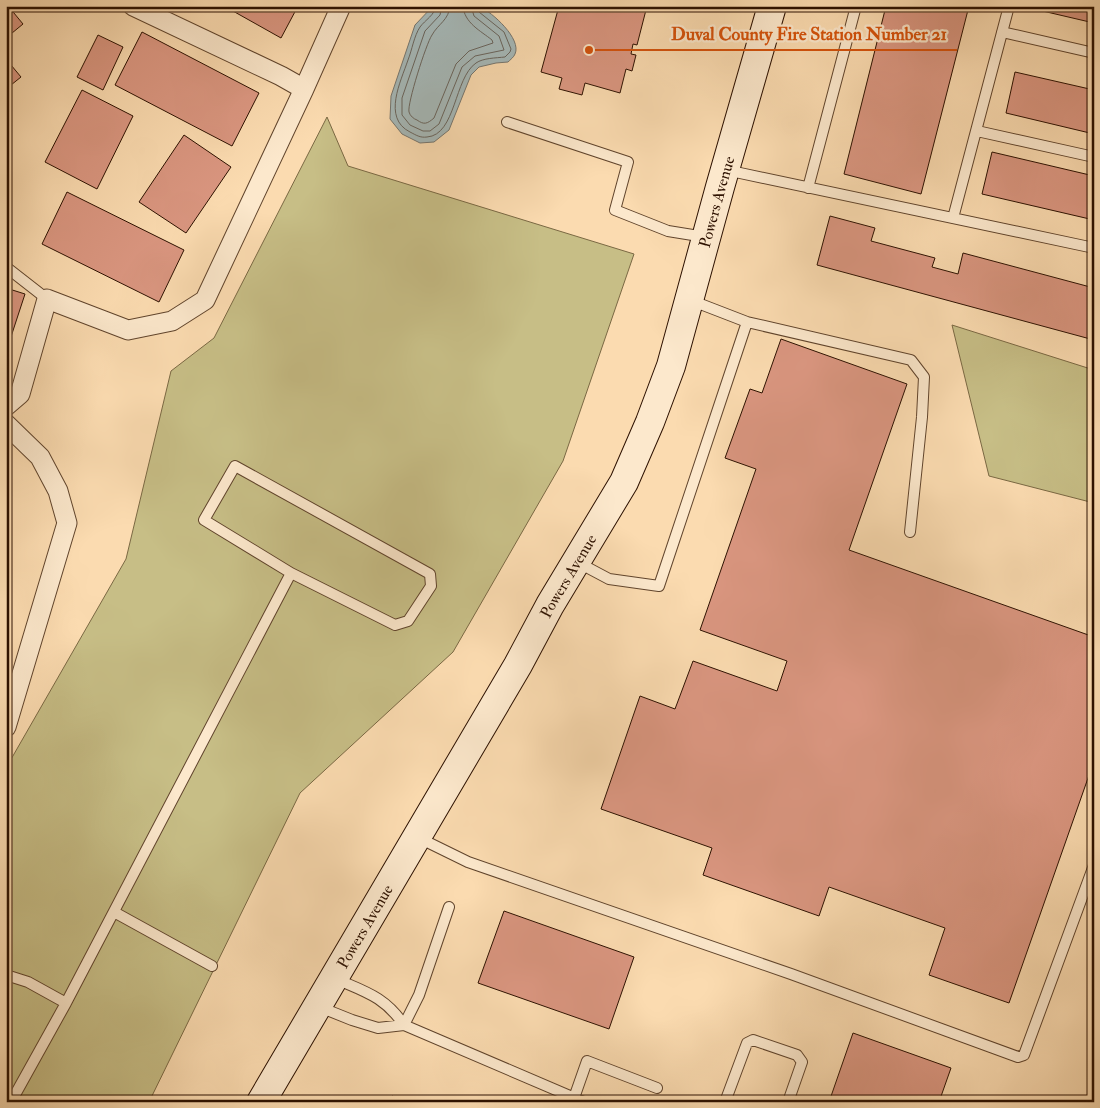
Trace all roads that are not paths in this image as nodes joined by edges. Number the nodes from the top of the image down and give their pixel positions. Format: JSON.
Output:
{"nodes":[{"id":1,"x":133,"y":6,"type":"edge"},
{"id":2,"x":342,"y":6,"type":"edge"},
{"id":3,"x":772,"y":6,"type":"edge"},
{"id":4,"x":856,"y":6,"type":"edge"},
{"id":5,"x":1009,"y":6,"type":"edge"},
{"id":6,"x":1002,"y":32,"type":"junction"},
{"id":7,"x":1094,"y":53,"type":"edge"},
{"id":8,"x":304,"y":90,"type":"junction"},
{"id":9,"x":507,"y":122,"type":"dead end"},
{"id":10,"x":977,"y":130,"type":"junction"},
{"id":11,"x":1094,"y":157,"type":"edge"},
{"id":12,"x":725,"y":170,"type":"junction"},
{"id":13,"x":808,"y":188,"type":"junction"},
{"id":14,"x":953,"y":218,"type":"junction"},
{"id":15,"x":706,"y":237,"type":"junction"},
{"id":16,"x":1094,"y":248,"type":"edge"},
{"id":17,"x":6,"y":268,"type":"edge"},
{"id":18,"x":47,"y":300,"type":"junction"},
{"id":19,"x":689,"y":300,"type":"junction"},
{"id":20,"x":747,"y":322,"type":"junction"},
{"id":21,"x":6,"y":406,"type":"edge"},
{"id":22,"x":6,"y":424,"type":"edge"},
{"id":23,"x":910,"y":532,"type":"dead end"},
{"id":24,"x":576,"y":561,"type":"junction"},
{"id":25,"x":291,"y":572,"type":"junction"},
{"id":26,"x":6,"y":728,"type":"edge"},
{"id":27,"x":416,"y":836,"type":"junction"},
{"id":28,"x":1094,"y":865,"type":"edge"},
{"id":29,"x":450,"y":907,"type":"dead end"},
{"id":30,"x":114,"y":912,"type":"junction"},
{"id":31,"x":212,"y":966,"type":"dead end"},
{"id":32,"x":6,"y":974,"type":"edge"},
{"id":33,"x":333,"y":978,"type":"junction"},
{"id":34,"x":66,"y":1003,"type":"junction"},
{"id":35,"x":316,"y":1006,"type":"junction"},
{"id":36,"x":404,"y":1025,"type":"junction"},
{"id":37,"x":657,"y":1088,"type":"dead end"},
{"id":38,"x":579,"y":1100,"type":"edge"},
{"id":39,"x":11,"y":1102,"type":"edge"},
{"id":40,"x":261,"y":1102,"type":"edge"},
{"id":41,"x":725,"y":1102,"type":"edge"},
{"id":42,"x":788,"y":1102,"type":"edge"}],
"edges":[{"from":1,"to":8,"type":"street"},
{"from":2,"to":8,"type":"street"},
{"from":3,"to":12,"type":"street","name":"Powers Avenue"},
{"from":4,"to":13,"type":"lane"},
{"from":5,"to":6,"type":"lane"},
{"from":6,"to":7,"type":"lane"},
{"from":6,"to":10,"type":"lane"},
{"from":8,"to":18,"type":"street"},
{"from":9,"to":15,"type":"lane"},
{"from":10,"to":11,"type":"lane"},
{"from":10,"to":14,"type":"lane"},
{"from":12,"to":13,"type":"lane"},
{"from":12,"to":15,"type":"street","name":"Powers Avenue"},
{"from":13,"to":14,"type":"lane"},
{"from":14,"to":16,"type":"lane"},
{"from":15,"to":19,"type":"street","name":"Powers Avenue"},
{"from":17,"to":18,"type":"lane"},
{"from":18,"to":21,"type":"street"},
{"from":19,"to":20,"type":"lane"},
{"from":19,"to":24,"type":"street","name":"Powers Avenue"},
{"from":20,"to":23,"type":"lane"},
{"from":20,"to":24,"type":"lane"},
{"from":22,"to":26,"type":"street"},
{"from":24,"to":27,"type":"street","name":"Powers Avenue"},
{"from":25,"to":25,"type":"lane"},
{"from":25,"to":30,"type":"lane"},
{"from":27,"to":28,"type":"lane"},
{"from":27,"to":33,"type":"street","name":"Powers Avenue"},
{"from":29,"to":36,"type":"lane"},
{"from":30,"to":31,"type":"lane"},
{"from":30,"to":34,"type":"lane"},
{"from":32,"to":34,"type":"lane"},
{"from":33,"to":35,"type":"street","name":"Powers Avenue"},
{"from":33,"to":36,"type":"lane"},
{"from":34,"to":39,"type":"lane"},
{"from":35,"to":36,"type":"lane"},
{"from":35,"to":40,"type":"street","name":"Powers Avenue"},
{"from":36,"to":38,"type":"lane"},
{"from":37,"to":38,"type":"lane"},
{"from":41,"to":42,"type":"lane"}]}
